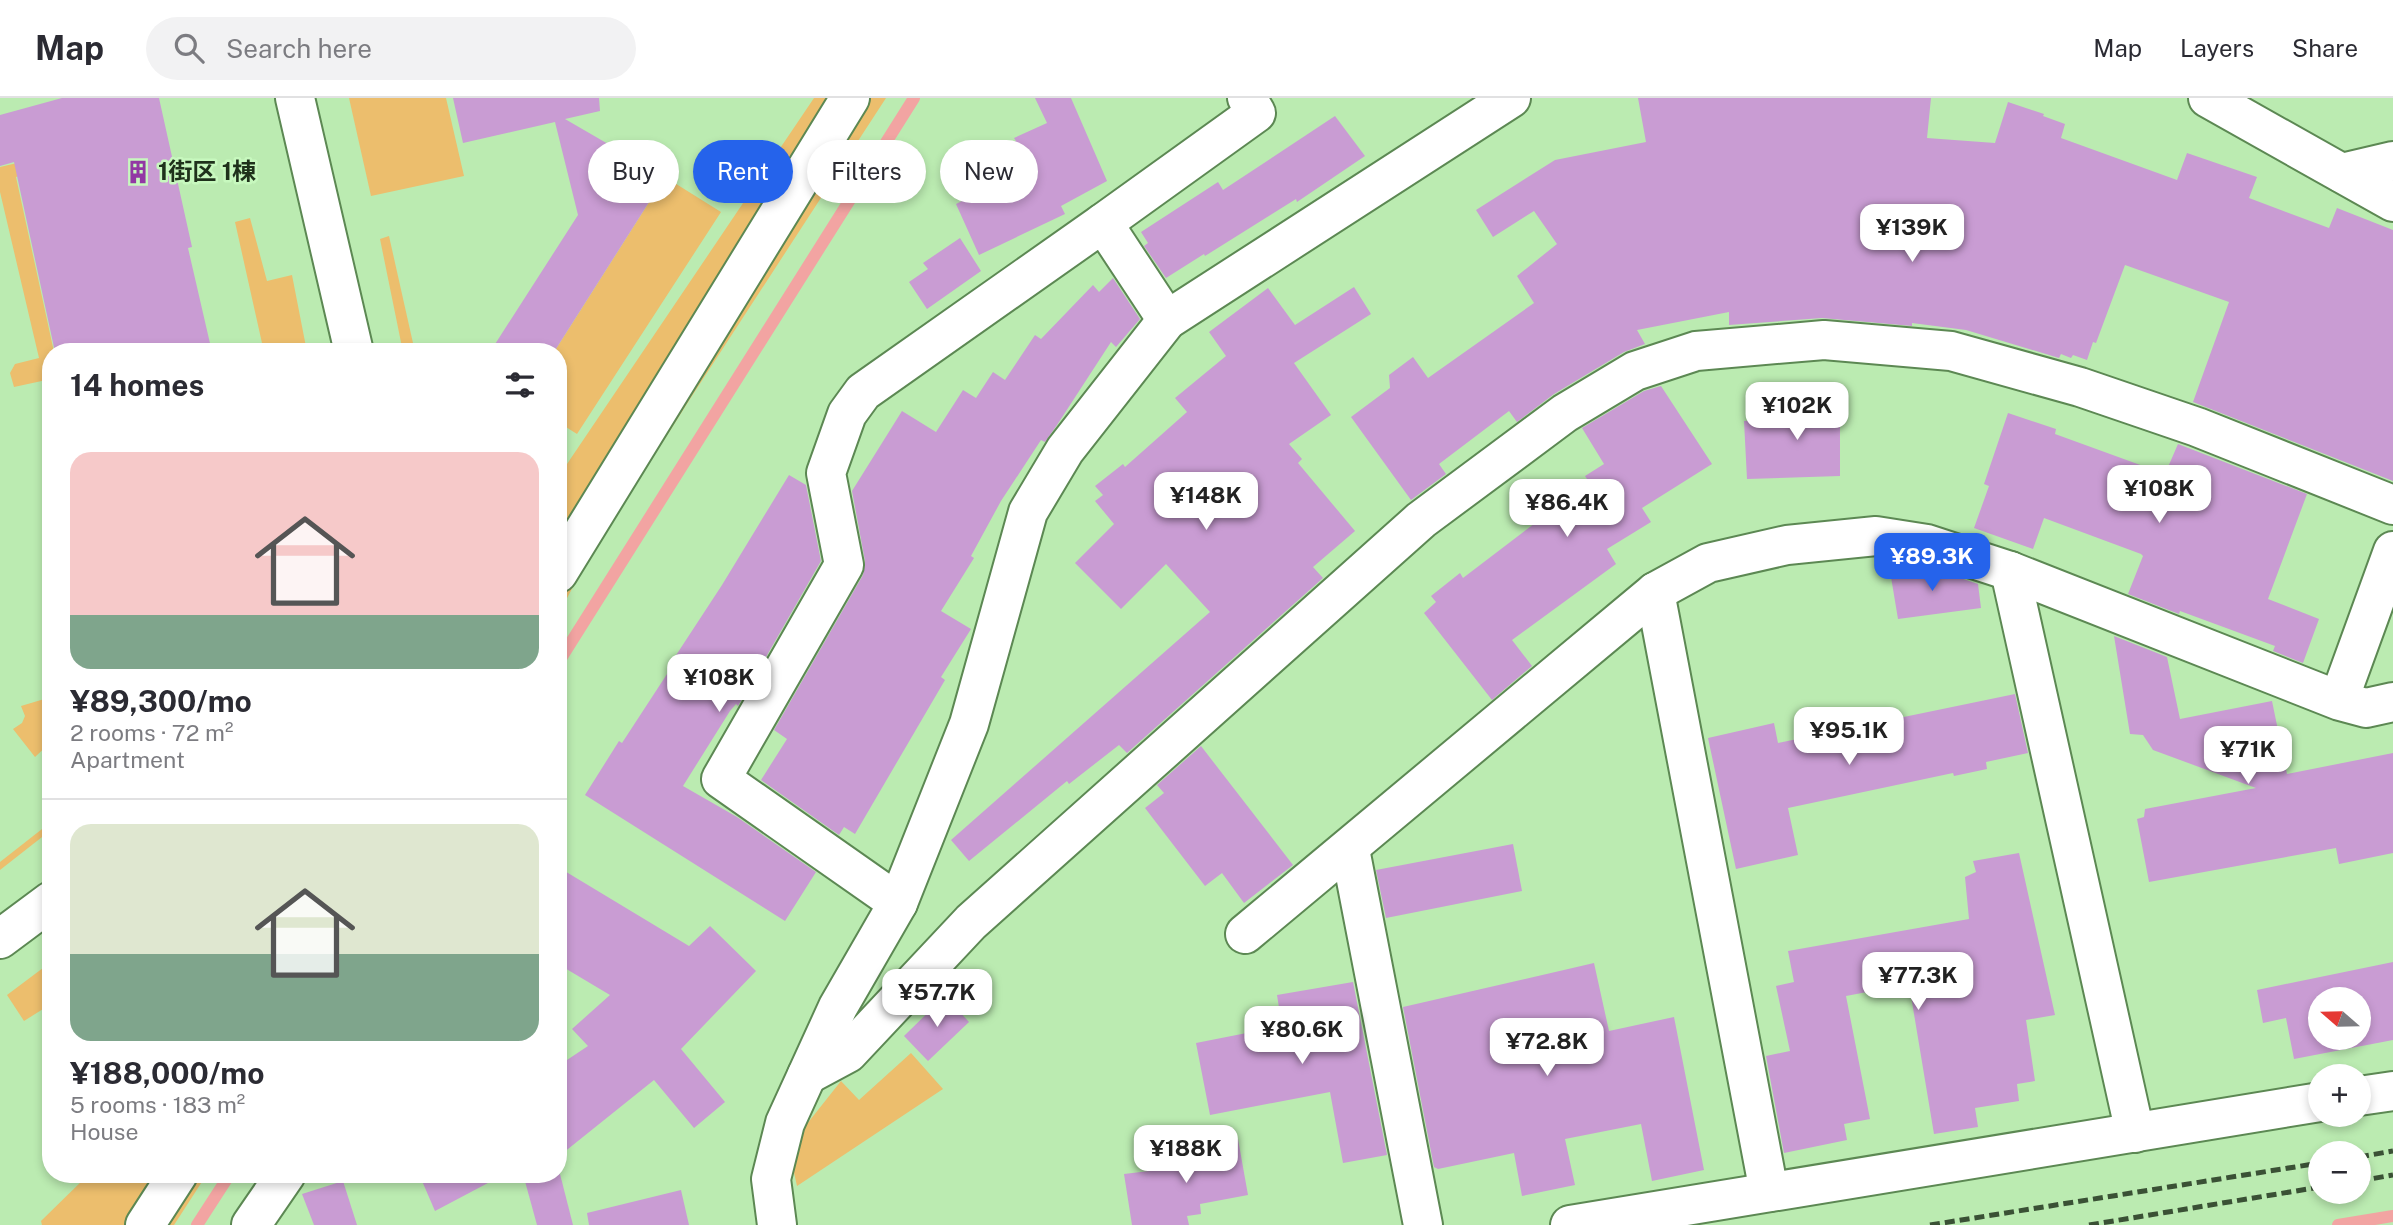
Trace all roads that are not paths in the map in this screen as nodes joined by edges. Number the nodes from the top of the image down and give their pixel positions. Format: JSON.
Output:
{"nodes":[{"id":1,"x":295,"y":98,"type":"edge"},
{"id":2,"x":849,"y":98,"type":"edge"},
{"id":3,"x":1247,"y":98,"type":"edge"},
{"id":4,"x":1511,"y":98,"type":"edge"},
{"id":5,"x":2208,"y":98,"type":"edge"},
{"id":6,"x":1478,"y":108,"type":"edge"},
{"id":7,"x":2393,"y":161,"type":"edge"},
{"id":8,"x":2342,"y":173,"type":"junction"},
{"id":9,"x":2393,"y":202,"type":"edge"},
{"id":10,"x":1103,"y":223,"type":"junction"},
{"id":11,"x":1167,"y":320,"type":"junction"},
{"id":12,"x":352,"y":343,"type":"edge"},
{"id":13,"x":2393,"y":505,"type":"edge"},
{"id":14,"x":2393,"y":551,"type":"edge"},
{"id":15,"x":567,"y":558,"type":"edge"},
{"id":16,"x":2011,"y":571,"type":"junction"},
{"id":17,"x":1655,"y":592,"type":"junction"},
{"id":18,"x":2345,"y":682,"type":"dead end"},
{"id":19,"x":2393,"y":702,"type":"edge"},
{"id":20,"x":1350,"y":849,"type":"junction"},
{"id":21,"x":898,"y":903,"type":"junction"},
{"id":22,"x":42,"y":908,"type":"edge"},
{"id":23,"x":1245,"y":934,"type":"dead end"},
{"id":24,"x":0,"y":939,"type":"edge"},
{"id":25,"x":807,"y":1076,"type":"junction"},
{"id":26,"x":2393,"y":1091,"type":"edge"},
{"id":27,"x":2371,"y":1094,"type":"edge"},
{"id":28,"x":2308,"y":1104,"type":"edge"},
{"id":29,"x":2135,"y":1133,"type":"junction"},
{"id":30,"x":172,"y":1183,"type":"edge"},
{"id":31,"x":280,"y":1183,"type":"edge"},
{"id":32,"x":1769,"y":1192,"type":"junction"},
{"id":33,"x":145,"y":1225,"type":"edge"},
{"id":34,"x":251,"y":1225,"type":"edge"},
{"id":35,"x":777,"y":1225,"type":"edge"},
{"id":36,"x":1423,"y":1225,"type":"edge"},
{"id":37,"x":1570,"y":1225,"type":"edge"}],
"edges":[{"from":1,"to":12,"type":"street"},
{"from":2,"to":15,"type":"street"},
{"from":3,"to":10,"type":"street"},
{"from":4,"to":6,"type":"street"},
{"from":5,"to":8,"type":"street"},
{"from":6,"to":11,"type":"street"},
{"from":7,"to":8,"type":"street"},
{"from":8,"to":9,"type":"street"},
{"from":10,"to":11,"type":"street"},
{"from":10,"to":21,"type":"street"},
{"from":11,"to":21,"type":"street"},
{"from":13,"to":25,"type":"street"},
{"from":14,"to":18,"type":"street"},
{"from":16,"to":17,"type":"street"},
{"from":16,"to":19,"type":"street"},
{"from":16,"to":29,"type":"street"},
{"from":17,"to":20,"type":"street"},
{"from":17,"to":32,"type":"street"},
{"from":20,"to":23,"type":"street"},
{"from":20,"to":36,"type":"street"},
{"from":21,"to":25,"type":"street"},
{"from":22,"to":24,"type":"street"},
{"from":25,"to":35,"type":"street"},
{"from":26,"to":27,"type":"street"},
{"from":28,"to":29,"type":"street"},
{"from":29,"to":32,"type":"street"},
{"from":30,"to":33,"type":"street"},
{"from":31,"to":34,"type":"street"},
{"from":32,"to":37,"type":"street"}]}
